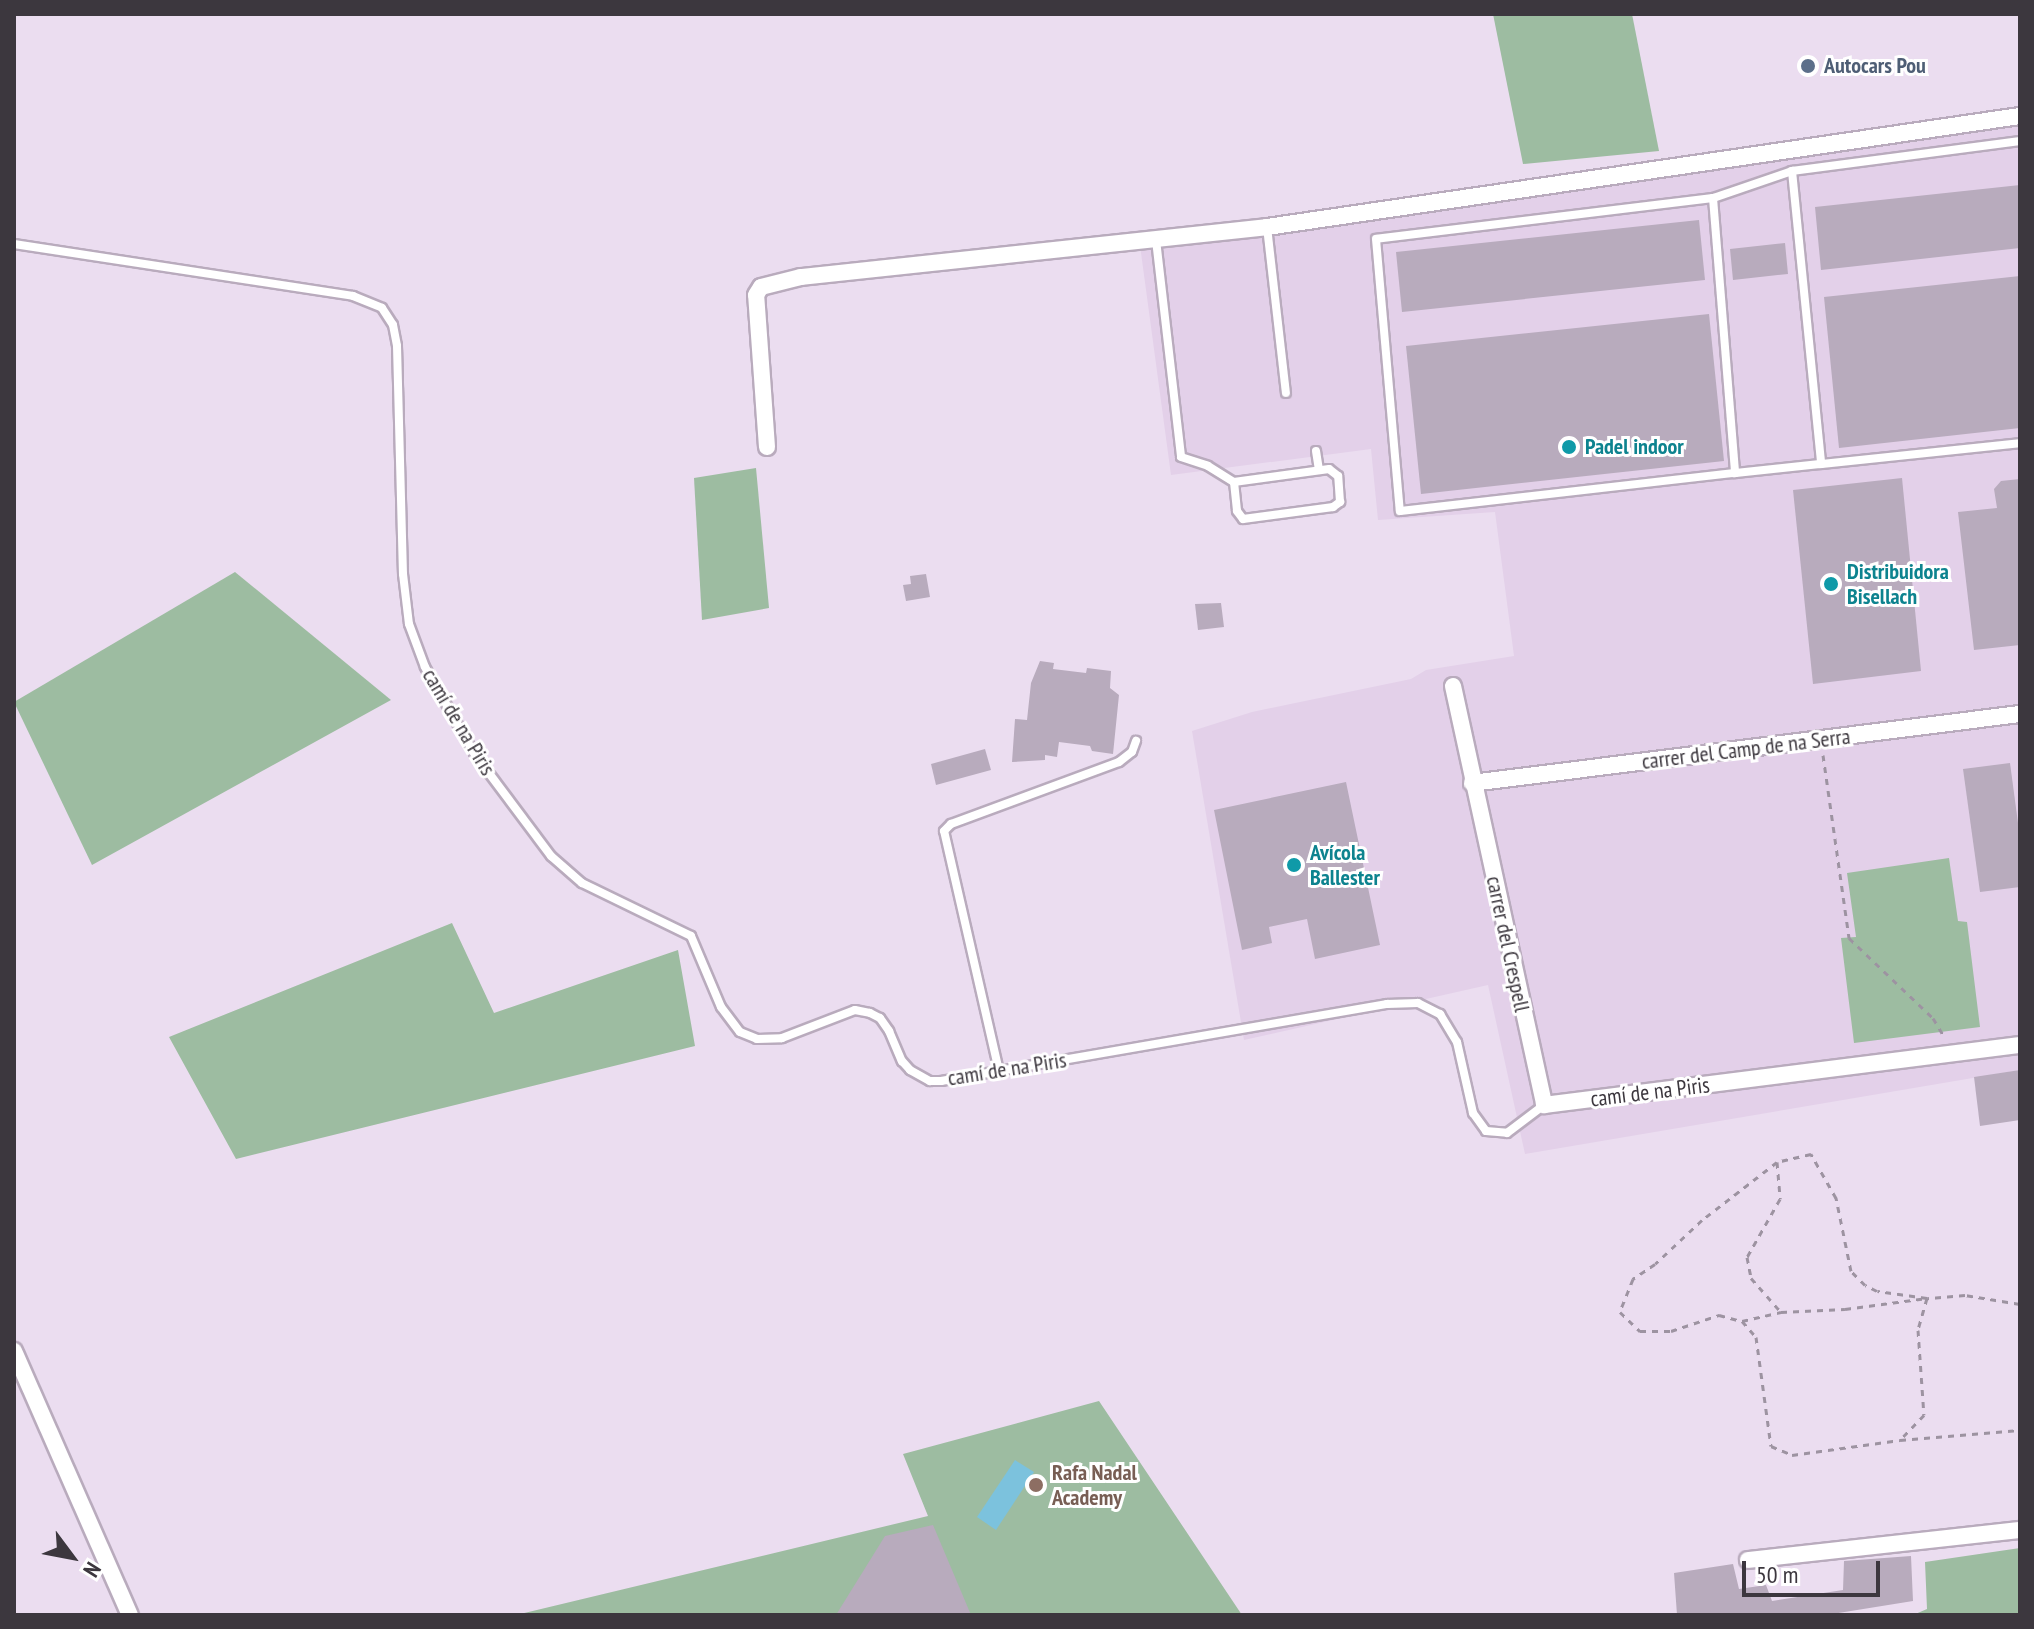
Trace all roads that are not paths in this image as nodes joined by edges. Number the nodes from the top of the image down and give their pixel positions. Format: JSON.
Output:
{"nodes":[{"id":1,"x":2020,"y":116,"type":"edge"},
{"id":2,"x":2020,"y":141,"type":"edge"},
{"id":3,"x":1792,"y":171,"type":"junction"},
{"id":4,"x":1713,"y":198,"type":"junction"},
{"id":5,"x":1267,"y":227,"type":"junction"},
{"id":6,"x":1156,"y":239,"type":"junction"},
{"id":7,"x":14,"y":244,"type":"edge"},
{"id":8,"x":1286,"y":393,"type":"dead end"},
{"id":9,"x":2020,"y":443,"type":"edge"},
{"id":10,"x":767,"y":447,"type":"dead end"},
{"id":11,"x":1316,"y":451,"type":"dead end"},
{"id":12,"x":1821,"y":464,"type":"junction"},
{"id":13,"x":1319,"y":469,"type":"junction"},
{"id":14,"x":1735,"y":473,"type":"junction"},
{"id":15,"x":1234,"y":482,"type":"junction"},
{"id":16,"x":1453,"y":686,"type":"dead end"},
{"id":17,"x":2020,"y":714,"type":"edge"},
{"id":18,"x":1136,"y":741,"type":"dead end"},
{"id":19,"x":1472,"y":783,"type":"junction"},
{"id":20,"x":2020,"y":1045,"type":"edge"},
{"id":21,"x":999,"y":1071,"type":"junction"},
{"id":22,"x":1544,"y":1105,"type":"junction"},
{"id":23,"x":14,"y":1351,"type":"edge"},
{"id":24,"x":2020,"y":1530,"type":"edge"},
{"id":25,"x":1748,"y":1560,"type":"dead end"},
{"id":26,"x":130,"y":1615,"type":"edge"}],
"edges":[{"from":1,"to":5,"type":"street"},
{"from":2,"to":3,"type":"lane"},
{"from":3,"to":4,"type":"lane"},
{"from":3,"to":12,"type":"lane"},
{"from":4,"to":14,"type":"lane"},
{"from":4,"to":14,"type":"lane"},
{"from":5,"to":6,"type":"street"},
{"from":5,"to":8,"type":"lane"},
{"from":6,"to":10,"type":"street"},
{"from":6,"to":15,"type":"lane"},
{"from":7,"to":21,"type":"lane","name":"camí de na Piris"},
{"from":9,"to":12,"type":"lane"},
{"from":11,"to":13,"type":"lane"},
{"from":12,"to":14,"type":"lane"},
{"from":13,"to":15,"type":"lane"},
{"from":13,"to":15,"type":"lane"},
{"from":16,"to":19,"type":"street","name":"carrer del Crespell"},
{"from":17,"to":19,"type":"street","name":"carrer del Camp de na Serra"},
{"from":18,"to":21,"type":"lane"},
{"from":19,"to":22,"type":"street","name":"carrer del Crespell"},
{"from":20,"to":22,"type":"street","name":"camí de na Piris"},
{"from":21,"to":22,"type":"lane","name":"camí de na Piris"},
{"from":23,"to":26,"type":"street"},
{"from":24,"to":25,"type":"street"}]}
